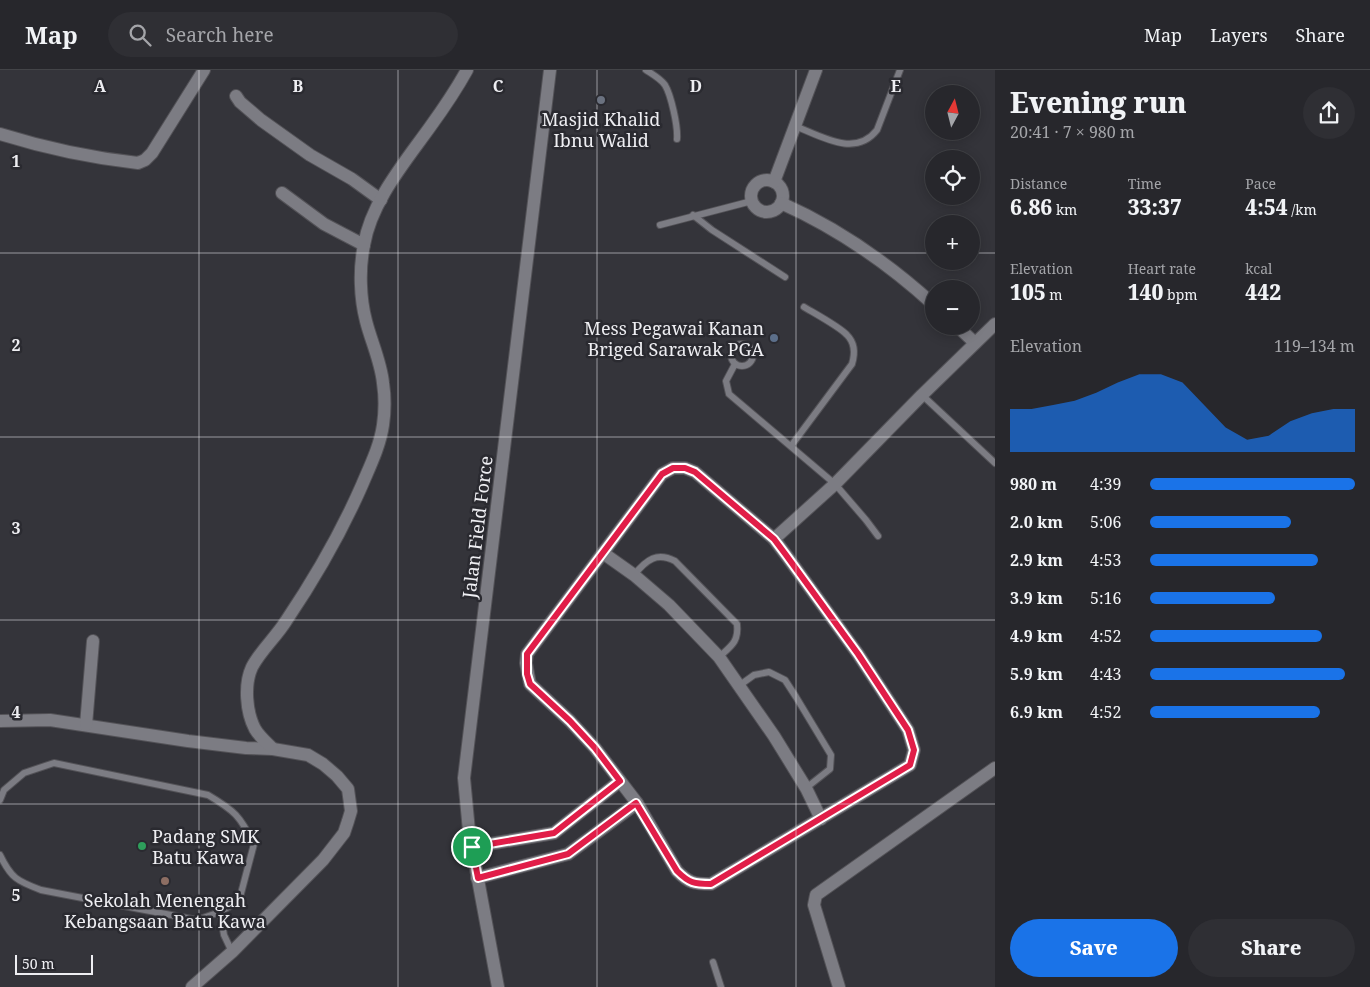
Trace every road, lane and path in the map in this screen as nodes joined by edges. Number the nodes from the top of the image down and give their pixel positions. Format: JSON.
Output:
{"nodes":[{"id":1,"x":204,"y":70,"type":"edge"},
{"id":2,"x":467,"y":70,"type":"edge"},
{"id":3,"x":550,"y":70,"type":"edge"},
{"id":4,"x":646,"y":70,"type":"edge"},
{"id":5,"x":816,"y":70,"type":"edge"},
{"id":6,"x":900,"y":70,"type":"edge"},
{"id":7,"x":236,"y":96,"type":"dead end"},
{"id":8,"x":795,"y":126,"type":"junction"},
{"id":9,"x":0,"y":134,"type":"edge"},
{"id":10,"x":677,"y":139,"type":"dead end"},
{"id":11,"x":774,"y":182,"type":"junction"},
{"id":12,"x":282,"y":193,"type":"dead end"},
{"id":13,"x":381,"y":200,"type":"junction"},
{"id":14,"x":752,"y":201,"type":"junction"},
{"id":15,"x":781,"y":203,"type":"junction"},
{"id":16,"x":694,"y":215,"type":"junction"},
{"id":17,"x":660,"y":225,"type":"dead end"},
{"id":18,"x":364,"y":245,"type":"junction"},
{"id":19,"x":785,"y":278,"type":"dead end"},
{"id":20,"x":925,"y":298,"type":"edge"},
{"id":21,"x":804,"y":307,"type":"dead end"},
{"id":22,"x":995,"y":324,"type":"edge"},
{"id":23,"x":967,"y":335,"type":"edge"},
{"id":24,"x":975,"y":343,"type":"junction"},
{"id":25,"x":735,"y":364,"type":"dead end"},
{"id":26,"x":922,"y":395,"type":"junction"},
{"id":27,"x":792,"y":446,"type":"junction"},
{"id":28,"x":995,"y":463,"type":"edge"},
{"id":29,"x":835,"y":484,"type":"junction"},
{"id":30,"x":878,"y":536,"type":"dead end"},
{"id":31,"x":774,"y":539,"type":"junction"},
{"id":32,"x":603,"y":553,"type":"junction"},
{"id":33,"x":634,"y":575,"type":"junction"},
{"id":34,"x":93,"y":641,"type":"dead end"},
{"id":35,"x":719,"y":657,"type":"junction"},
{"id":36,"x":740,"y":685,"type":"junction"},
{"id":37,"x":0,"y":721,"type":"edge"},
{"id":38,"x":86,"y":725,"type":"junction"},
{"id":39,"x":273,"y":749,"type":"junction"},
{"id":40,"x":995,"y":768,"type":"edge"},
{"id":41,"x":620,"y":781,"type":"junction"},
{"id":42,"x":806,"y":788,"type":"junction"},
{"id":43,"x":0,"y":800,"type":"edge"},
{"id":44,"x":636,"y":803,"type":"junction"},
{"id":45,"x":821,"y":819,"type":"junction"},
{"id":46,"x":472,"y":847,"type":"junction"},
{"id":47,"x":0,"y":855,"type":"edge"},
{"id":48,"x":478,"y":878,"type":"junction"},
{"id":49,"x":220,"y":912,"type":"junction"},
{"id":50,"x":232,"y":952,"type":"junction"},
{"id":51,"x":713,"y":962,"type":"dead end"},
{"id":52,"x":192,"y":987,"type":"edge"},
{"id":53,"x":498,"y":987,"type":"edge"},
{"id":54,"x":721,"y":987,"type":"edge"},
{"id":55,"x":839,"y":987,"type":"edge"}],
"edges":[{"from":1,"to":9,"type":"street"},
{"from":2,"to":13,"type":"street"},
{"from":3,"to":46,"type":"street","name":"Jalan Field Force"},
{"from":4,"to":10,"type":"lane"},
{"from":5,"to":8,"type":"street"},
{"from":6,"to":8,"type":"lane"},
{"from":7,"to":13,"type":"street"},
{"from":8,"to":11,"type":"street"},
{"from":11,"to":14,"type":"street"},
{"from":11,"to":15,"type":"street"},
{"from":12,"to":18,"type":"street"},
{"from":13,"to":18,"type":"street"},
{"from":14,"to":15,"type":"street"},
{"from":14,"to":16,"type":"lane"},
{"from":15,"to":20,"type":"street"},
{"from":16,"to":17,"type":"lane"},
{"from":16,"to":19,"type":"lane"},
{"from":18,"to":39,"type":"street"},
{"from":21,"to":27,"type":"lane"},
{"from":22,"to":24,"type":"street"},
{"from":23,"to":24,"type":"street"},
{"from":24,"to":26,"type":"street"},
{"from":25,"to":27,"type":"lane"},
{"from":26,"to":28,"type":"lane"},
{"from":26,"to":29,"type":"street"},
{"from":27,"to":29,"type":"lane"},
{"from":29,"to":30,"type":"lane"},
{"from":29,"to":31,"type":"street"},
{"from":31,"to":32,"type":"street"},
{"from":31,"to":45,"type":"street"},
{"from":32,"to":33,"type":"street"},
{"from":32,"to":41,"type":"street"},
{"from":33,"to":35,"type":"street"},
{"from":33,"to":35,"type":"lane"},
{"from":34,"to":38,"type":"street"},
{"from":35,"to":36,"type":"street"},
{"from":36,"to":42,"type":"street"},
{"from":36,"to":42,"type":"lane"},
{"from":37,"to":38,"type":"street"},
{"from":38,"to":39,"type":"street"},
{"from":39,"to":50,"type":"street"},
{"from":40,"to":55,"type":"street"},
{"from":41,"to":44,"type":"street"},
{"from":41,"to":46,"type":"street"},
{"from":42,"to":45,"type":"street"},
{"from":43,"to":49,"type":"lane"},
{"from":44,"to":45,"type":"street"},
{"from":44,"to":48,"type":"street"},
{"from":46,"to":48,"type":"street","name":"Jalan Field Force"},
{"from":47,"to":49,"type":"lane"},
{"from":48,"to":53,"type":"street","name":"Jalan Field Force"},
{"from":49,"to":50,"type":"lane"},
{"from":50,"to":52,"type":"street"},
{"from":51,"to":54,"type":"lane"}]}
